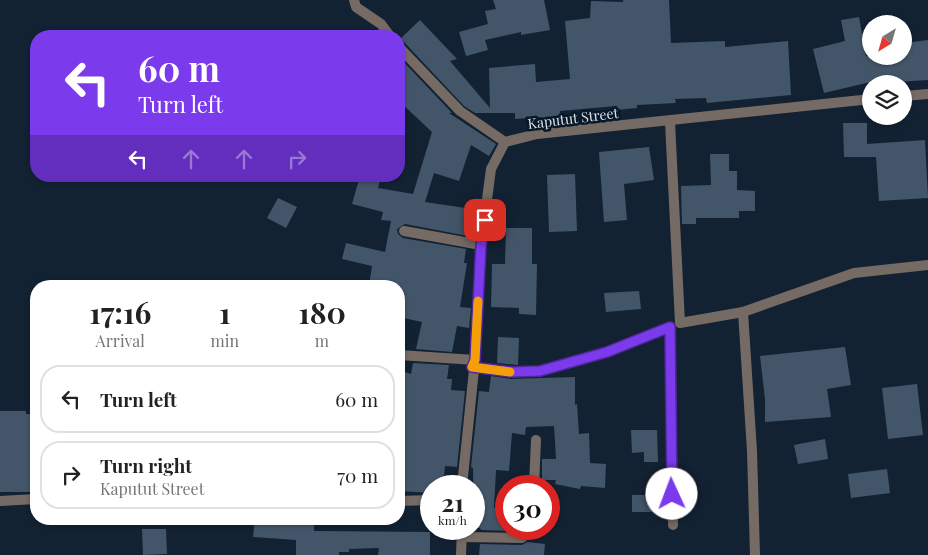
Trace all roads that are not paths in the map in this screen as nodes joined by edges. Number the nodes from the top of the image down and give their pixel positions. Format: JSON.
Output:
{"nodes":[{"id":1,"x":354,"y":0,"type":"edge"},
{"id":2,"x":386,"y":30,"type":"edge"},
{"id":3,"x":405,"y":53,"type":"edge"},
{"id":4,"x":928,"y":94,"type":"edge"},
{"id":5,"x":912,"y":95,"type":"edge"},
{"id":6,"x":862,"y":99,"type":"edge"},
{"id":7,"x":670,"y":122,"type":"junction"},
{"id":8,"x":505,"y":142,"type":"junction"},
{"id":9,"x":404,"y":231,"type":"dead end"},
{"id":10,"x":481,"y":245,"type":"junction"},
{"id":11,"x":928,"y":265,"type":"edge"},
{"id":12,"x":743,"y":312,"type":"junction"},
{"id":13,"x":675,"y":325,"type":"junction"},
{"id":14,"x":405,"y":356,"type":"edge"},
{"id":15,"x":474,"y":363,"type":"junction"},
{"id":16,"x":536,"y":440,"type":"dead end"},
{"id":17,"x":463,"y":475,"type":"edge"},
{"id":18,"x":534,"y":475,"type":"edge"},
{"id":19,"x":30,"y":499,"type":"edge"},
{"id":20,"x":0,"y":500,"type":"edge"},
{"id":21,"x":420,"y":500,"type":"edge"},
{"id":22,"x":405,"y":501,"type":"edge"},
{"id":23,"x":673,"y":525,"type":"dead end"},
{"id":24,"x":461,"y":540,"type":"edge"},
{"id":25,"x":460,"y":555,"type":"edge"},
{"id":26,"x":755,"y":555,"type":"edge"}],
"edges":[{"from":1,"to":2,"type":"street"},
{"from":3,"to":8,"type":"street"},
{"from":4,"to":5,"type":"street"},
{"from":6,"to":7,"type":"street","name":"Kaputut Street"},
{"from":7,"to":8,"type":"street","name":"Kaputut Street"},
{"from":7,"to":13,"type":"street"},
{"from":8,"to":10,"type":"street"},
{"from":9,"to":10,"type":"street"},
{"from":10,"to":15,"type":"street"},
{"from":11,"to":12,"type":"street"},
{"from":12,"to":13,"type":"street"},
{"from":12,"to":26,"type":"street"},
{"from":13,"to":15,"type":"street"},
{"from":13,"to":23,"type":"street"},
{"from":14,"to":15,"type":"street"},
{"from":15,"to":17,"type":"street"},
{"from":16,"to":18,"type":"street"},
{"from":19,"to":20,"type":"street"},
{"from":21,"to":22,"type":"street"},
{"from":24,"to":25,"type":"street"}]}
